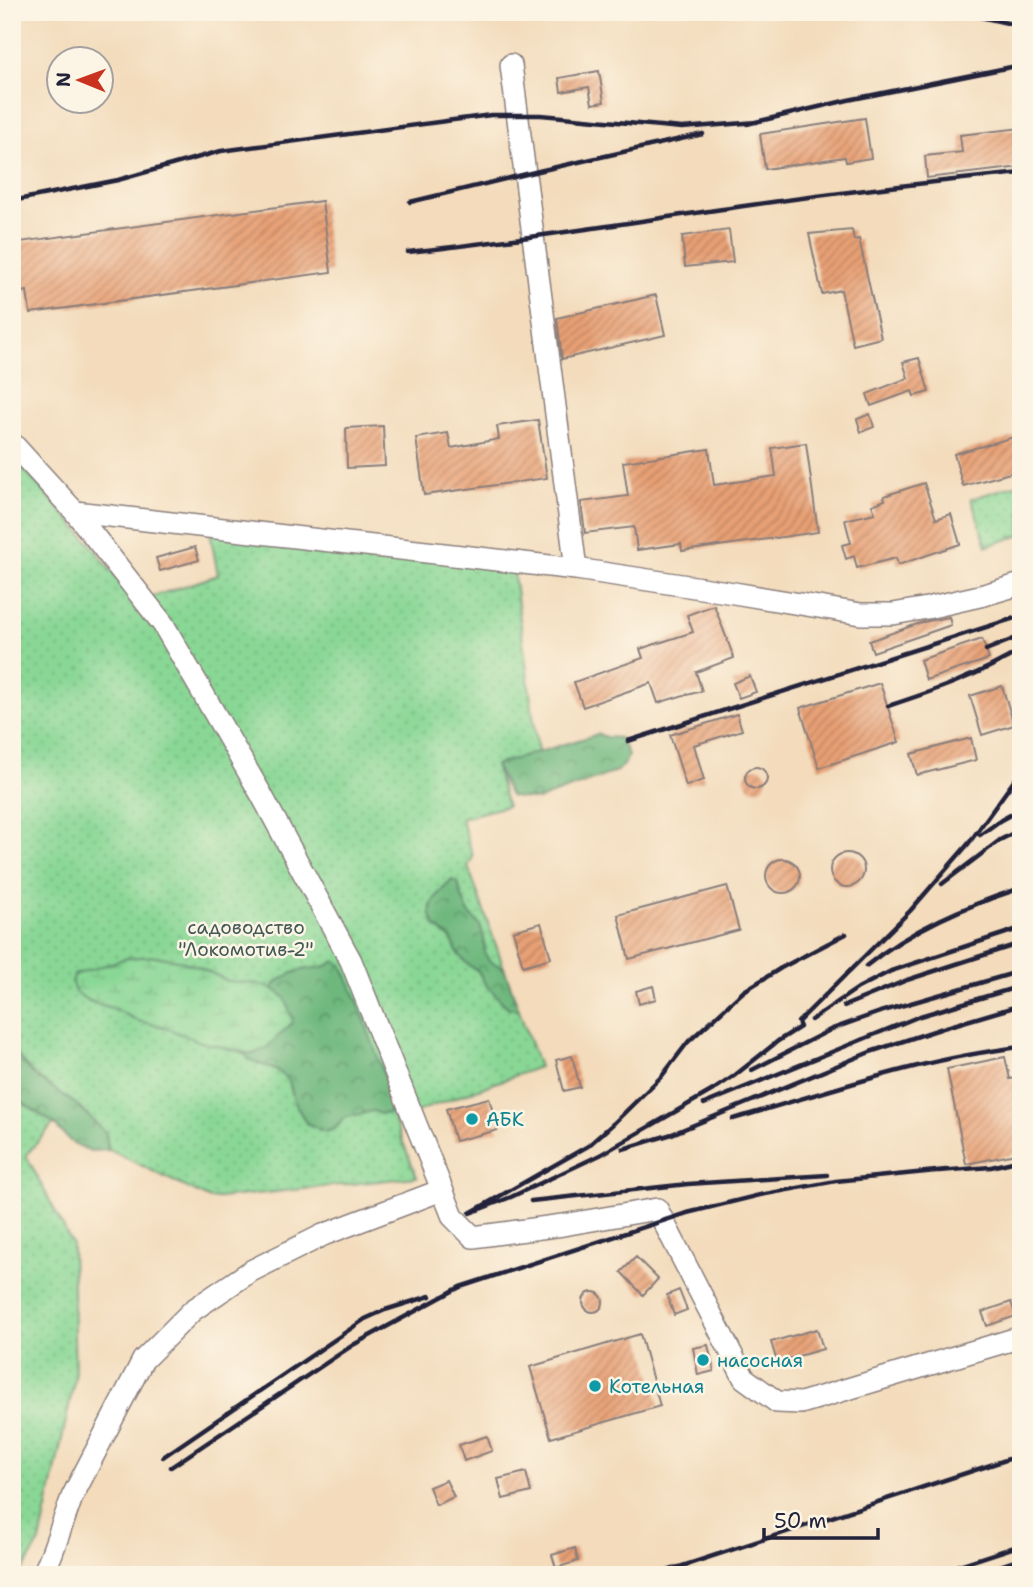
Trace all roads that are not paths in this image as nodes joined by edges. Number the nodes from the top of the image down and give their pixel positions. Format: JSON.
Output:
{"nodes":[{"id":1,"x":511,"y":65,"type":"dead end"},
{"id":2,"x":12,"y":443,"type":"edge"},
{"id":3,"x":75,"y":512,"type":"junction"},
{"id":4,"x":576,"y":569,"type":"junction"},
{"id":5,"x":1021,"y":584,"type":"edge"},
{"id":6,"x":442,"y":1190,"type":"junction"},
{"id":7,"x":1021,"y":1337,"type":"edge"},
{"id":8,"x":43,"y":1575,"type":"edge"}],
"edges":[{"from":1,"to":4,"type":"lane"},
{"from":2,"to":3,"type":"lane"},
{"from":3,"to":4,"type":"lane"},
{"from":3,"to":6,"type":"lane"},
{"from":4,"to":5,"type":"lane"},
{"from":6,"to":7,"type":"lane"},
{"from":6,"to":8,"type":"lane"}]}
